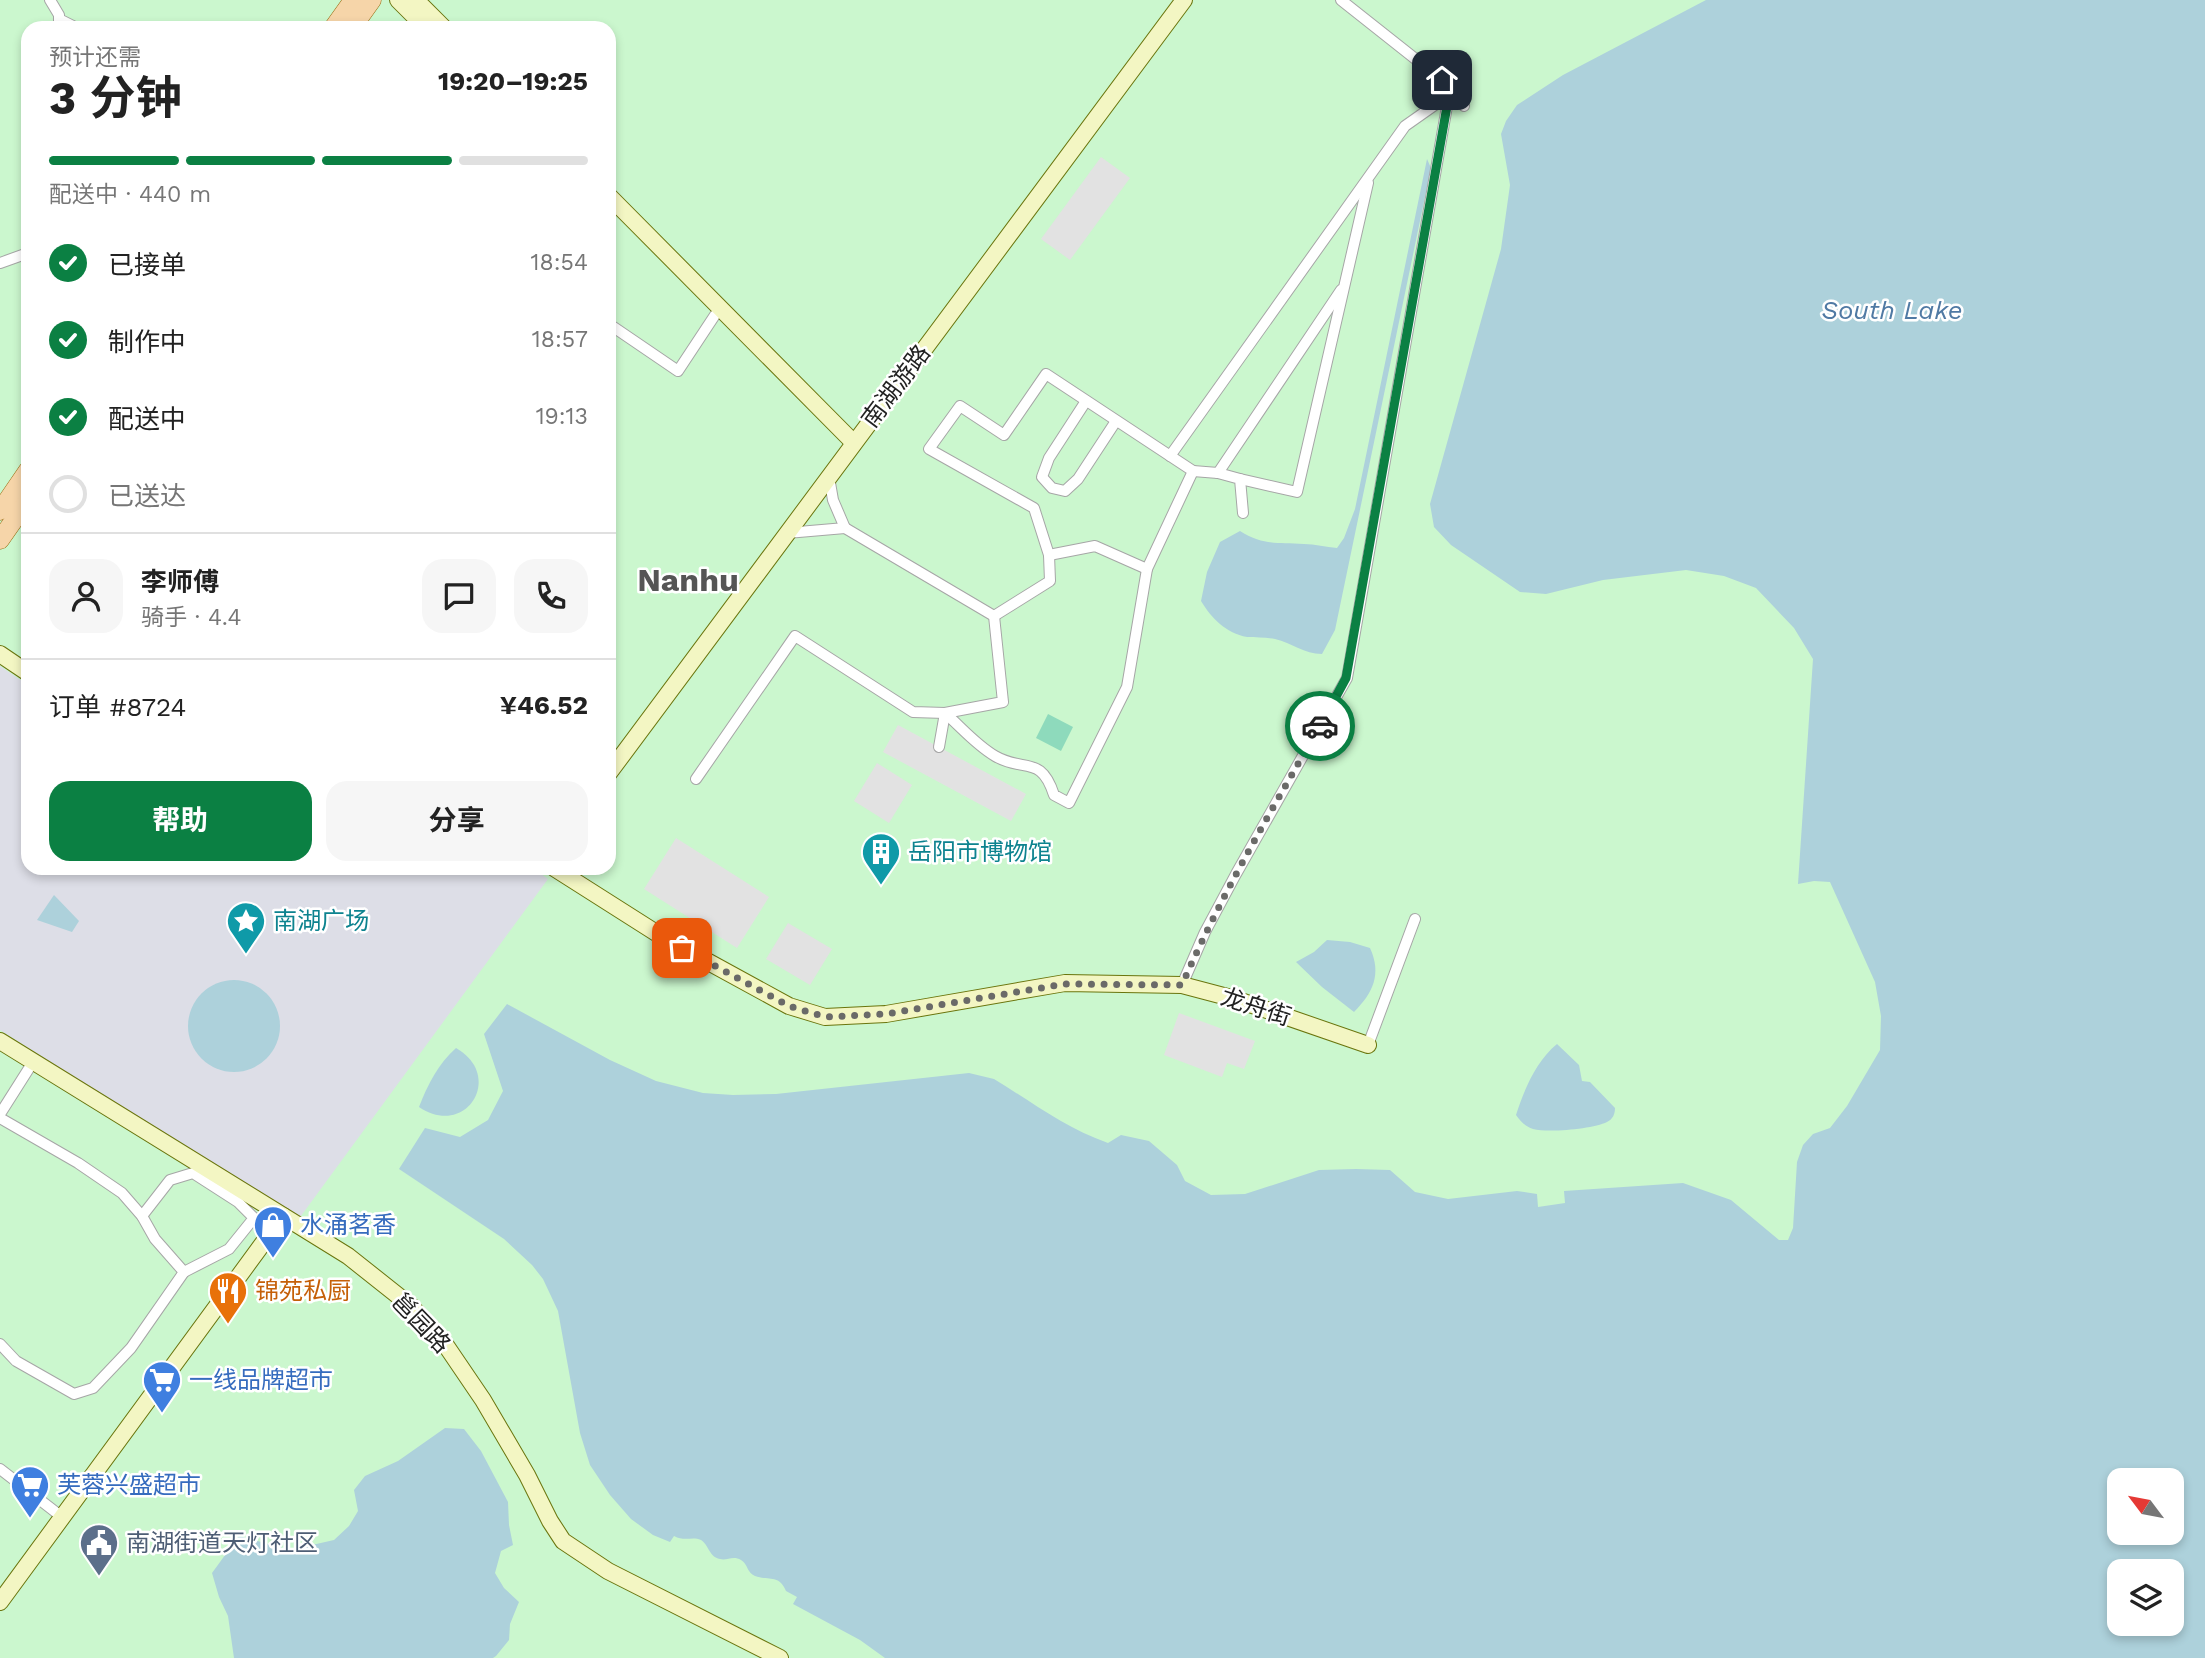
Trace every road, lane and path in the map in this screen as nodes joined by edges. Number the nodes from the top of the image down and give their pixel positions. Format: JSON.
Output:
{"nodes":[{"id":1,"x":50,"y":0,"type":"edge"},
{"id":2,"x":353,"y":0,"type":"edge"},
{"id":3,"x":372,"y":0,"type":"edge"},
{"id":4,"x":398,"y":0,"type":"edge"},
{"id":5,"x":416,"y":0,"type":"edge"},
{"id":6,"x":1184,"y":0,"type":"edge"},
{"id":7,"x":1341,"y":0,"type":"edge"},
{"id":8,"x":59,"y":21,"type":"edge"},
{"id":9,"x":338,"y":21,"type":"edge"},
{"id":10,"x":357,"y":21,"type":"edge"},
{"id":11,"x":419,"y":21,"type":"edge"},
{"id":12,"x":437,"y":21,"type":"edge"},
{"id":13,"x":1449,"y":95,"type":"junction"},
{"id":14,"x":1464,"y":106,"type":"dead end"},
{"id":15,"x":1369,"y":176,"type":"junction"},
{"id":16,"x":616,"y":202,"type":"edge"},
{"id":17,"x":616,"y":216,"type":"edge"},
{"id":18,"x":21,"y":256,"type":"edge"},
{"id":19,"x":0,"y":263,"type":"edge"},
{"id":20,"x":1344,"y":285,"type":"junction"},
{"id":21,"x":715,"y":315,"type":"junction"},
{"id":22,"x":616,"y":329,"type":"edge"},
{"id":23,"x":1086,"y":401,"type":"junction"},
{"id":24,"x":1116,"y":421,"type":"junction"},
{"id":25,"x":851,"y":447,"type":"junction"},
{"id":26,"x":1170,"y":456,"type":"junction"},
{"id":27,"x":1193,"y":471,"type":"junction"},
{"id":28,"x":1218,"y":473,"type":"junction"},
{"id":29,"x":829,"y":477,"type":"junction"},
{"id":30,"x":1240,"y":479,"type":"junction"},
{"id":31,"x":21,"y":480,"type":"edge"},
{"id":32,"x":21,"y":510,"type":"edge"},
{"id":33,"x":0,"y":511,"type":"edge"},
{"id":34,"x":1243,"y":513,"type":"dead end"},
{"id":35,"x":845,"y":528,"type":"junction"},
{"id":36,"x":787,"y":533,"type":"junction"},
{"id":37,"x":0,"y":540,"type":"edge"},
{"id":38,"x":1049,"y":555,"type":"junction"},
{"id":39,"x":1147,"y":569,"type":"junction"},
{"id":40,"x":994,"y":616,"type":"junction"},
{"id":41,"x":0,"y":654,"type":"edge"},
{"id":42,"x":21,"y":668,"type":"edge"},
{"id":43,"x":945,"y":713,"type":"junction"},
{"id":44,"x":939,"y":747,"type":"dead end"},
{"id":45,"x":616,"y":764,"type":"edge"},
{"id":46,"x":696,"y":779,"type":"dead end"},
{"id":47,"x":565,"y":875,"type":"edge"},
{"id":48,"x":1415,"y":919,"type":"dead end"},
{"id":49,"x":1182,"y":985,"type":"junction"},
{"id":50,"x":0,"y":1041,"type":"edge"},
{"id":51,"x":1368,"y":1045,"type":"joint"},
{"id":52,"x":33,"y":1062,"type":"junction"},
{"id":53,"x":0,"y":1116,"type":"edge"},
{"id":54,"x":142,"y":1216,"type":"junction"},
{"id":55,"x":283,"y":1216,"type":"junction"},
{"id":56,"x":184,"y":1272,"type":"junction"},
{"id":57,"x":0,"y":1344,"type":"edge"},
{"id":58,"x":0,"y":1469,"type":"edge"},
{"id":59,"x":62,"y":1517,"type":"junction"},
{"id":60,"x":0,"y":1602,"type":"edge"},
{"id":61,"x":780,"y":1658,"type":"edge"}],
"edges":[{"from":1,"to":8,"type":"street"},
{"from":2,"to":9,"type":"main road"},
{"from":3,"to":10,"type":"main road"},
{"from":4,"to":11,"type":"street"},
{"from":5,"to":12,"type":"street"},
{"from":6,"to":25,"type":"street","name":"南湖游路"},
{"from":7,"to":13,"type":"street"},
{"from":13,"to":14,"type":"street"},
{"from":13,"to":15,"type":"street"},
{"from":13,"to":49,"type":"street"},
{"from":15,"to":20,"type":"street"},
{"from":15,"to":26,"type":"street"},
{"from":16,"to":25,"type":"street"},
{"from":17,"to":21,"type":"street"},
{"from":18,"to":19,"type":"street"},
{"from":20,"to":28,"type":"street"},
{"from":20,"to":30,"type":"street"},
{"from":21,"to":22,"type":"street"},
{"from":21,"to":25,"type":"street"},
{"from":23,"to":24,"type":"street"},
{"from":23,"to":24,"type":"street"},
{"from":23,"to":38,"type":"street"},
{"from":24,"to":26,"type":"street"},
{"from":25,"to":29,"type":"street","name":"南湖游路"},
{"from":26,"to":27,"type":"street"},
{"from":27,"to":28,"type":"street"},
{"from":27,"to":39,"type":"street"},
{"from":28,"to":30,"type":"street"},
{"from":29,"to":35,"type":"street"},
{"from":29,"to":36,"type":"street","name":"南湖游路"},
{"from":30,"to":34,"type":"street"},
{"from":31,"to":33,"type":"main road"},
{"from":32,"to":37,"type":"main road"},
{"from":35,"to":36,"type":"street"},
{"from":35,"to":40,"type":"street"},
{"from":36,"to":45,"type":"street","name":"南湖游路"},
{"from":38,"to":39,"type":"street"},
{"from":38,"to":40,"type":"street"},
{"from":39,"to":43,"type":"street"},
{"from":40,"to":43,"type":"street"},
{"from":41,"to":42,"type":"street"},
{"from":43,"to":44,"type":"street"},
{"from":43,"to":46,"type":"street"},
{"from":47,"to":49,"type":"street","name":"龙舟街"},
{"from":48,"to":51,"type":"street"},
{"from":49,"to":51,"type":"street","name":"龙舟街"},
{"from":50,"to":52,"type":"street","name":"邕园路"},
{"from":52,"to":53,"type":"street"},
{"from":52,"to":55,"type":"street","name":"邕园路"},
{"from":53,"to":54,"type":"street"},
{"from":54,"to":56,"type":"street"},
{"from":54,"to":56,"type":"street"},
{"from":55,"to":59,"type":"street"},
{"from":55,"to":61,"type":"street","name":"邕园路"},
{"from":56,"to":57,"type":"street"},
{"from":58,"to":59,"type":"street"},
{"from":59,"to":60,"type":"street"}]}
